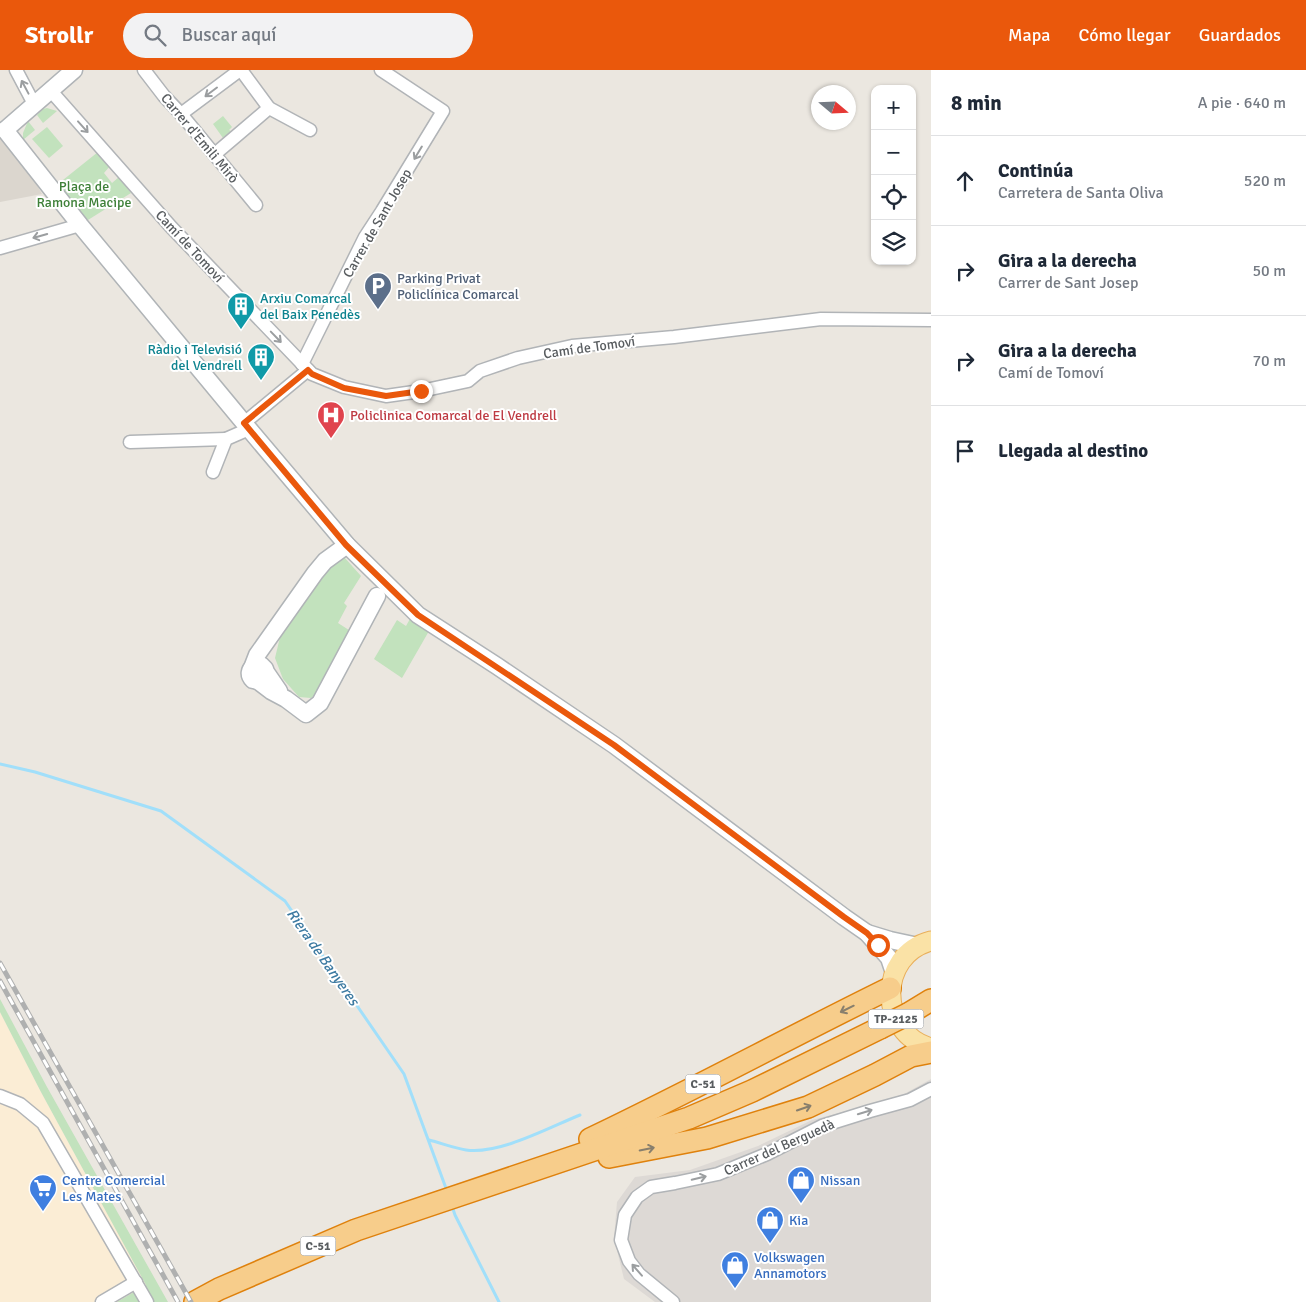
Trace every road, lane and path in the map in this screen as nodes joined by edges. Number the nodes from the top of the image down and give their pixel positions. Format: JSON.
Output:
{"nodes":[{"id":1,"x":16,"y":70,"type":"edge"},
{"id":2,"x":74,"y":70,"type":"edge"},
{"id":3,"x":144,"y":70,"type":"edge"},
{"id":4,"x":241,"y":70,"type":"edge"},
{"id":5,"x":381,"y":70,"type":"edge"},
{"id":6,"x":51,"y":91,"type":"junction"},
{"id":7,"x":34,"y":104,"type":"junction"},
{"id":8,"x":269,"y":108,"type":"junction"},
{"id":9,"x":181,"y":114,"type":"junction"},
{"id":10,"x":2,"y":128,"type":"edge"},
{"id":11,"x":310,"y":130,"type":"dead end"},
{"id":12,"x":215,"y":154,"type":"junction"},
{"id":13,"x":256,"y":205,"type":"dead end"},
{"id":14,"x":80,"y":225,"type":"junction"},
{"id":15,"x":0,"y":248,"type":"edge"},
{"id":16,"x":931,"y":320,"type":"edge"},
{"id":17,"x":305,"y":367,"type":"junction"},
{"id":18,"x":246,"y":426,"type":"junction"},
{"id":19,"x":226,"y":439,"type":"junction"},
{"id":20,"x":130,"y":442,"type":"dead end"},
{"id":21,"x":213,"y":472,"type":"dead end"},
{"id":22,"x":346,"y":545,"type":"junction"},
{"id":23,"x":377,"y":596,"type":"dead end"},
{"id":24,"x":867,"y":933,"type":"junction"},
{"id":25,"x":925,"y":944,"type":"edge"},
{"id":26,"x":892,"y":981,"type":"junction"},
{"id":27,"x":931,"y":1000,"type":"edge"},
{"id":28,"x":931,"y":1050,"type":"edge"},
{"id":29,"x":931,"y":1089,"type":"edge"},
{"id":30,"x":0,"y":1096,"type":"edge"},
{"id":31,"x":513,"y":1176,"type":"junction"},
{"id":32,"x":136,"y":1282,"type":"junction"},
{"id":33,"x":102,"y":1302,"type":"edge"},
{"id":34,"x":147,"y":1302,"type":"edge"},
{"id":35,"x":195,"y":1302,"type":"edge"},
{"id":36,"x":673,"y":1302,"type":"edge"}],
"edges":[{"from":7,"to":1,"type":"street","one_way":true},
{"from":2,"to":6,"type":"street"},
{"from":3,"to":9,"type":"street","name":"Carrer d'Emili Mirò"},
{"from":4,"to":8,"type":"street"},
{"from":4,"to":9,"type":"street","one_way":true},
{"from":5,"to":17,"type":"street","name":"Carrer de Sant Josep","one_way":true},
{"from":6,"to":7,"type":"street"},
{"from":6,"to":17,"type":"street","name":"Camí de Tomoví","one_way":true},
{"from":7,"to":10,"type":"street"},
{"from":8,"to":11,"type":"street"},
{"from":8,"to":12,"type":"street"},
{"from":9,"to":12,"type":"street","name":"Carrer d'Emili Mirò"},
{"from":10,"to":14,"type":"street","number":"TP-2125"},
{"from":12,"to":13,"type":"street","name":"Carrer d'Emili Mirò"},
{"from":14,"to":15,"type":"street","one_way":true},
{"from":14,"to":18,"type":"street","number":"TP-2125"},
{"from":16,"to":17,"type":"street","name":"Camí de Tomoví"},
{"from":17,"to":18,"type":"street","name":"Carrer de Sant Josep"},
{"from":18,"to":19,"type":"street","name":"Carrer de Sant Josep"},
{"from":18,"to":22,"type":"street","number":"TP-2125"},
{"from":19,"to":20,"type":"street"},
{"from":19,"to":21,"type":"street"},
{"from":22,"to":23,"type":"street"},
{"from":22,"to":24,"type":"street","number":"TP-2125"},
{"from":24,"to":25,"type":"street","number":"TP-2125"},
{"from":24,"to":26,"type":"street","number":"TP-2125"},
{"from":25,"to":26,"type":"main road","number":"TP-2125"},
{"from":26,"to":28,"type":"main road","number":"TP-2125"},
{"from":26,"to":31,"type":"highway","number":"C-51","one_way":true},
{"from":27,"to":31,"type":"highway","number":"C-51","bridge":true},
{"from":31,"to":28,"type":"highway","one_way":true},
{"from":36,"to":29,"type":"street","name":"Carrer del Berguedà","one_way":true},
{"from":30,"to":32,"type":"street"},
{"from":31,"to":35,"type":"highway","number":"C-51"},
{"from":32,"to":33,"type":"street"},
{"from":32,"to":34,"type":"street"}]}
